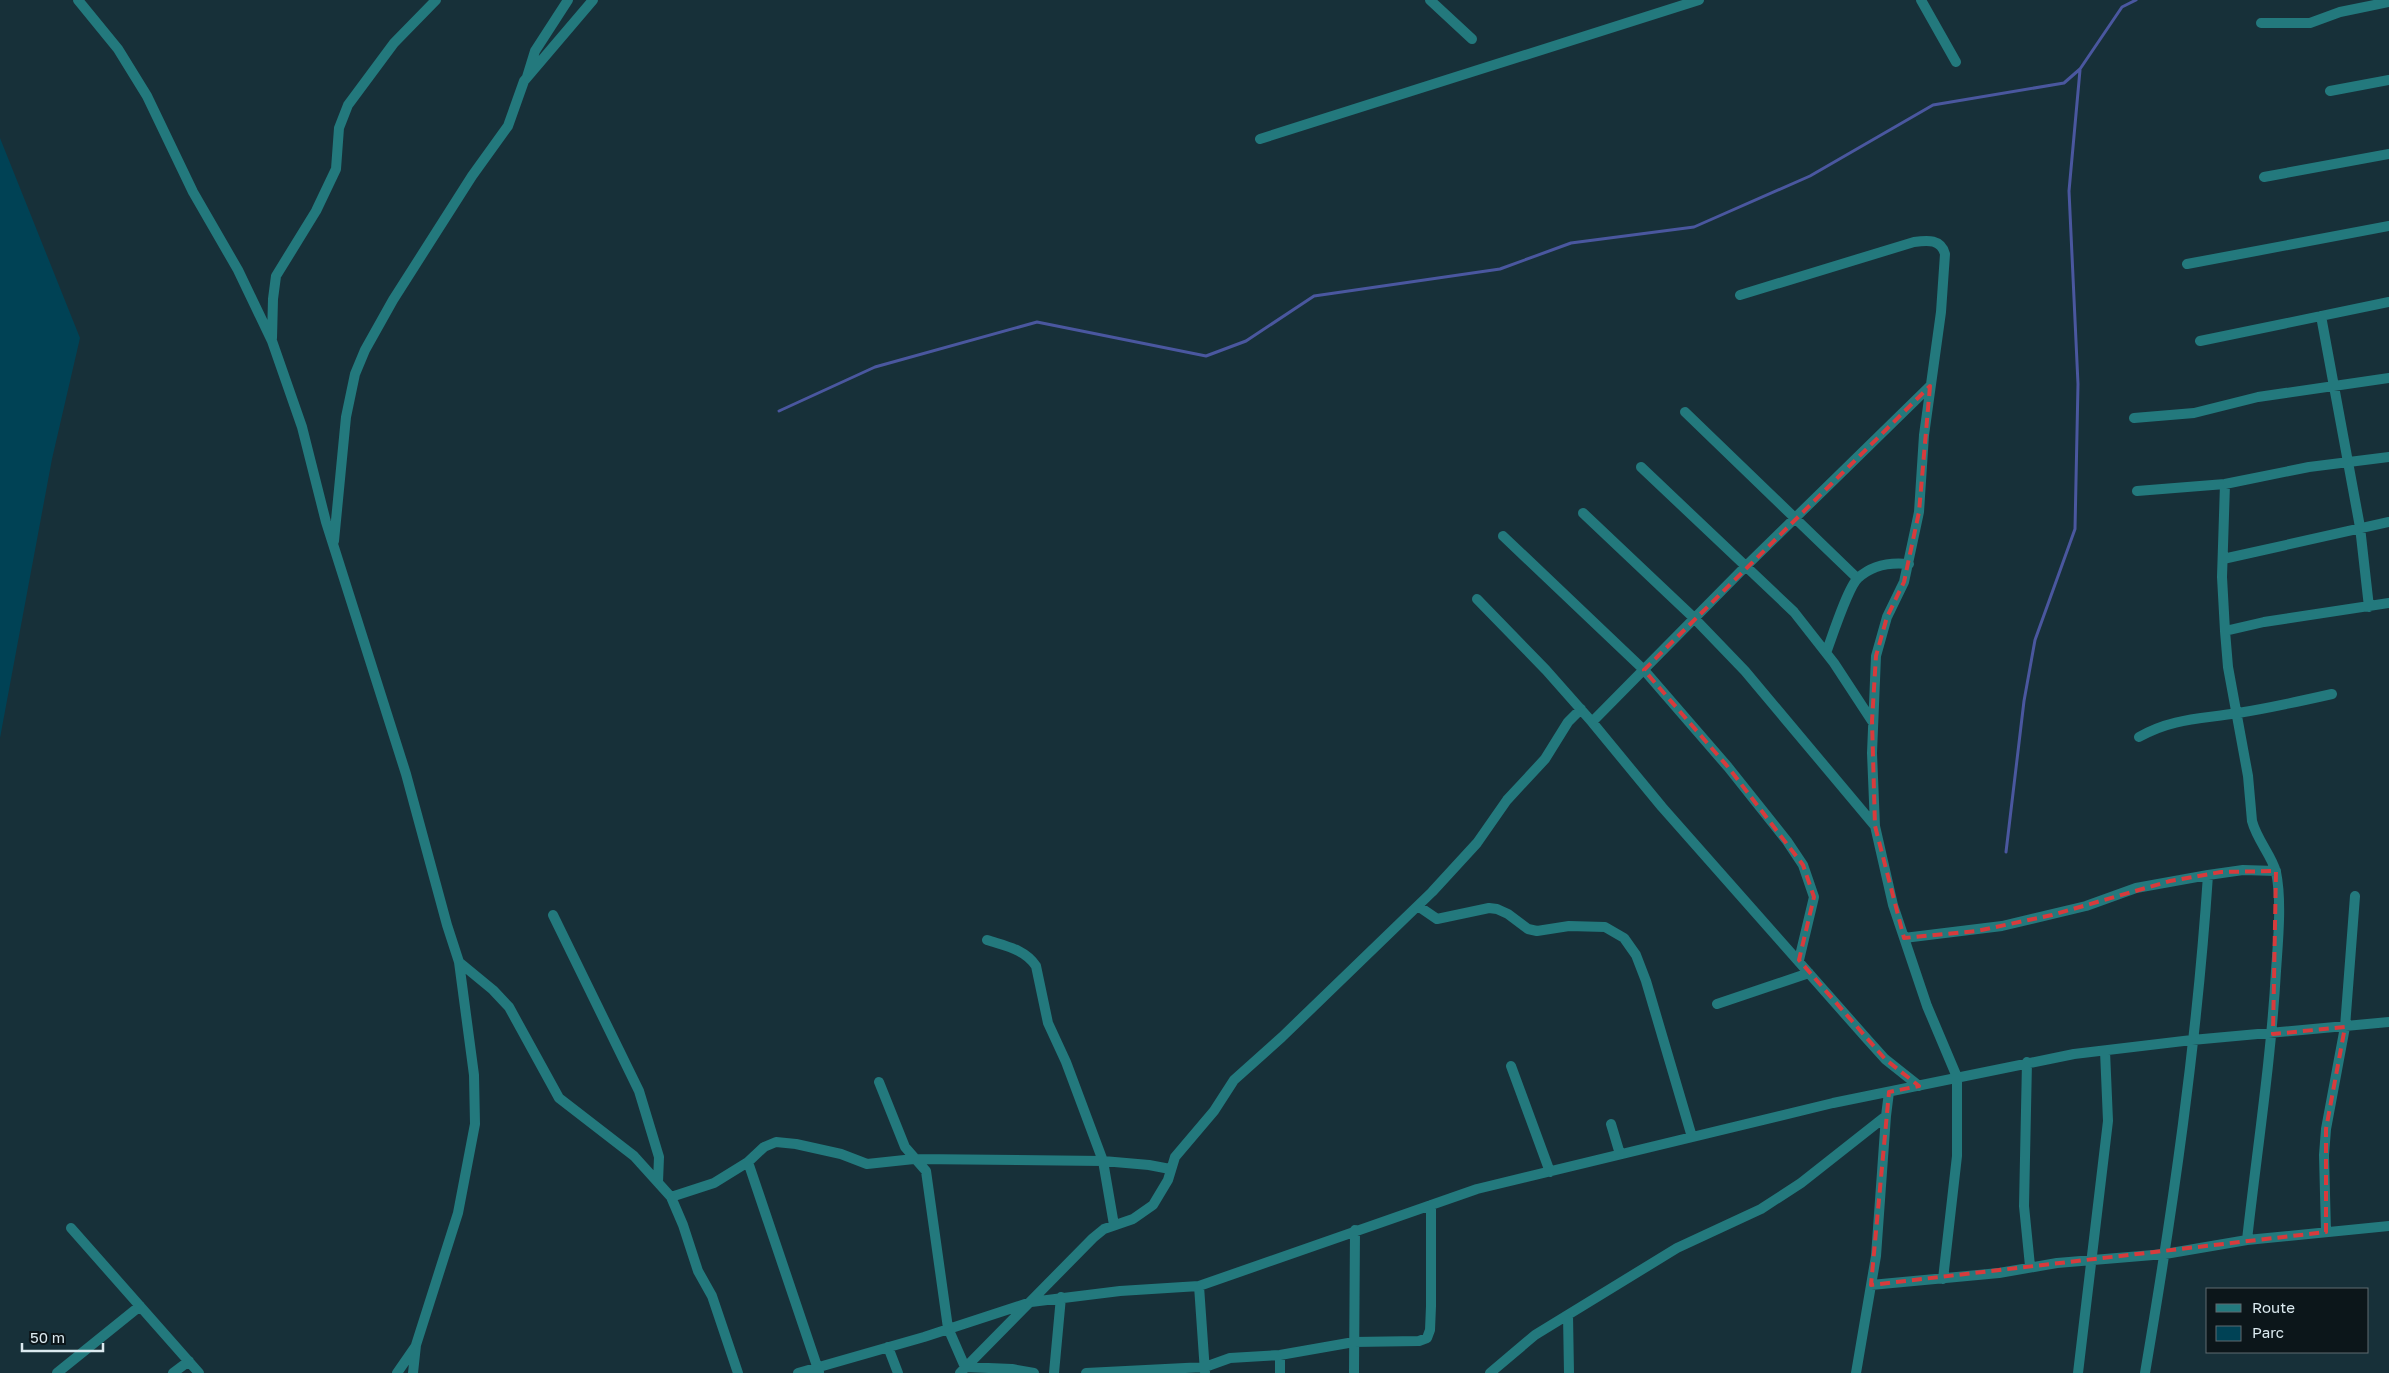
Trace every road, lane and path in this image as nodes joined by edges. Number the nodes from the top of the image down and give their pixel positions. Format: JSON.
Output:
{"nodes":[{"id":1,"x":78,"y":0,"type":"edge"},
{"id":2,"x":436,"y":0,"type":"edge"},
{"id":3,"x":568,"y":0,"type":"edge"},
{"id":4,"x":594,"y":0,"type":"edge"},
{"id":5,"x":1430,"y":0,"type":"edge"},
{"id":6,"x":1699,"y":0,"type":"edge"},
{"id":7,"x":1922,"y":0,"type":"edge"},
{"id":8,"x":2389,"y":2,"type":"edge"},
{"id":9,"x":2261,"y":22,"type":"dead end"},
{"id":10,"x":1472,"y":39,"type":"dead end"},
{"id":11,"x":1956,"y":62,"type":"dead end"},
{"id":12,"x":526,"y":78,"type":"junction"},
{"id":13,"x":2389,"y":80,"type":"edge"},
{"id":14,"x":2330,"y":91,"type":"dead end"},
{"id":15,"x":1260,"y":139,"type":"dead end"},
{"id":16,"x":2389,"y":154,"type":"edge"},
{"id":17,"x":2264,"y":177,"type":"dead end"},
{"id":18,"x":2389,"y":226,"type":"edge"},
{"id":19,"x":2187,"y":264,"type":"dead end"},
{"id":20,"x":1740,"y":295,"type":"dead end"},
{"id":21,"x":2389,"y":302,"type":"edge"},
{"id":22,"x":2321,"y":316,"type":"junction"},
{"id":23,"x":272,"y":341,"type":"junction"},
{"id":24,"x":2200,"y":341,"type":"dead end"},
{"id":25,"x":2389,"y":378,"type":"edge"},
{"id":26,"x":2332,"y":385,"type":"junction"},
{"id":27,"x":1930,"y":386,"type":"junction"},
{"id":28,"x":1684,"y":412,"type":"dead end"},
{"id":29,"x":2134,"y":418,"type":"dead end"},
{"id":30,"x":2389,"y":457,"type":"edge"},
{"id":31,"x":2348,"y":462,"type":"junction"},
{"id":32,"x":1641,"y":467,"type":"dead end"},
{"id":33,"x":2224,"y":484,"type":"junction"},
{"id":34,"x":2137,"y":491,"type":"dead end"},
{"id":35,"x":1583,"y":513,"type":"dead end"},
{"id":36,"x":1793,"y":519,"type":"junction"},
{"id":37,"x":2389,"y":522,"type":"edge"},
{"id":38,"x":2360,"y":527,"type":"junction"},
{"id":39,"x":1503,"y":536,"type":"dead end"},
{"id":40,"x":333,"y":547,"type":"junction"},
{"id":41,"x":2223,"y":559,"type":"junction"},
{"id":42,"x":1909,"y":564,"type":"junction"},
{"id":43,"x":1746,"y":566,"type":"junction"},
{"id":44,"x":1857,"y":578,"type":"junction"},
{"id":45,"x":1477,"y":599,"type":"dead end"},
{"id":46,"x":2389,"y":603,"type":"edge"},
{"id":47,"x":2368,"y":607,"type":"junction"},
{"id":48,"x":1694,"y":618,"type":"junction"},
{"id":49,"x":2225,"y":631,"type":"junction"},
{"id":50,"x":1826,"y":652,"type":"junction"},
{"id":51,"x":1644,"y":670,"type":"junction"},
{"id":52,"x":2332,"y":694,"type":"dead end"},
{"id":53,"x":1581,"y":709,"type":"junction"},
{"id":54,"x":2238,"y":713,"type":"junction"},
{"id":55,"x":1872,"y":721,"type":"junction"},
{"id":56,"x":1592,"y":722,"type":"junction"},
{"id":57,"x":2139,"y":737,"type":"dead end"},
{"id":58,"x":1874,"y":826,"type":"junction"},
{"id":59,"x":2276,"y":871,"type":"junction"},
{"id":60,"x":2208,"y":875,"type":"junction"},
{"id":61,"x":2355,"y":896,"type":"dead end"},
{"id":62,"x":1418,"y":906,"type":"junction"},
{"id":63,"x":553,"y":915,"type":"dead end"},
{"id":64,"x":1904,"y":938,"type":"junction"},
{"id":65,"x":987,"y":940,"type":"dead end"},
{"id":66,"x":1799,"y":960,"type":"junction"},
{"id":67,"x":459,"y":962,"type":"junction"},
{"id":68,"x":1809,"y":973,"type":"junction"},
{"id":69,"x":1717,"y":1004,"type":"dead end"},
{"id":70,"x":2389,"y":1022,"type":"edge"},
{"id":71,"x":2345,"y":1027,"type":"junction"},
{"id":72,"x":2273,"y":1034,"type":"junction"},
{"id":73,"x":2192,"y":1040,"type":"junction"},
{"id":74,"x":2105,"y":1051,"type":"junction"},
{"id":75,"x":2027,"y":1062,"type":"junction"},
{"id":76,"x":1511,"y":1066,"type":"dead end"},
{"id":77,"x":1957,"y":1077,"type":"junction"},
{"id":78,"x":878,"y":1082,"type":"dead end"},
{"id":79,"x":1919,"y":1086,"type":"junction"},
{"id":80,"x":1889,"y":1092,"type":"junction"},
{"id":81,"x":1886,"y":1116,"type":"junction"},
{"id":82,"x":1611,"y":1124,"type":"dead end"},
{"id":83,"x":1692,"y":1137,"type":"junction"},
{"id":84,"x":1620,"y":1154,"type":"junction"},
{"id":85,"x":914,"y":1159,"type":"junction"},
{"id":86,"x":1103,"y":1161,"type":"junction"},
{"id":87,"x":748,"y":1162,"type":"junction"},
{"id":88,"x":1170,"y":1169,"type":"junction"},
{"id":89,"x":1550,"y":1172,"type":"junction"},
{"id":90,"x":658,"y":1182,"type":"junction"},
{"id":91,"x":671,"y":1197,"type":"junction"},
{"id":92,"x":1431,"y":1205,"type":"junction"},
{"id":93,"x":1114,"y":1225,"type":"junction"},
{"id":94,"x":2389,"y":1226,"type":"edge"},
{"id":95,"x":71,"y":1228,"type":"dead end"},
{"id":96,"x":1355,"y":1230,"type":"junction"},
{"id":97,"x":2326,"y":1232,"type":"junction"},
{"id":98,"x":2246,"y":1240,"type":"junction"},
{"id":99,"x":2165,"y":1254,"type":"junction"},
{"id":100,"x":2091,"y":1260,"type":"junction"},
{"id":101,"x":2030,"y":1266,"type":"junction"},
{"id":102,"x":1943,"y":1279,"type":"junction"},
{"id":103,"x":1871,"y":1285,"type":"junction"},
{"id":104,"x":1199,"y":1286,"type":"junction"},
{"id":105,"x":1062,"y":1297,"type":"junction"},
{"id":106,"x":1031,"y":1302,"type":"junction"},
{"id":107,"x":140,"y":1306,"type":"junction"},
{"id":108,"x":1568,"y":1315,"type":"junction"},
{"id":109,"x":948,"y":1328,"type":"junction"},
{"id":110,"x":1354,"y":1342,"type":"junction"},
{"id":111,"x":416,"y":1345,"type":"junction"},
{"id":112,"x":888,"y":1347,"type":"junction"},
{"id":113,"x":1280,"y":1355,"type":"junction"},
{"id":114,"x":188,"y":1361,"type":"junction"},
{"id":115,"x":818,"y":1370,"type":"edge"},
{"id":116,"x":963,"y":1370,"type":"edge"},
{"id":117,"x":1205,"y":1370,"type":"edge"},
{"id":118,"x":57,"y":1373,"type":"edge"},
{"id":119,"x":173,"y":1373,"type":"edge"},
{"id":120,"x":199,"y":1373,"type":"edge"},
{"id":121,"x":397,"y":1373,"type":"edge"},
{"id":122,"x":413,"y":1373,"type":"edge"},
{"id":123,"x":738,"y":1373,"type":"edge"},
{"id":124,"x":798,"y":1373,"type":"edge"},
{"id":125,"x":898,"y":1373,"type":"edge"},
{"id":126,"x":1034,"y":1373,"type":"edge"},
{"id":127,"x":1054,"y":1373,"type":"edge"},
{"id":128,"x":1086,"y":1373,"type":"edge"},
{"id":129,"x":1280,"y":1373,"type":"edge"},
{"id":130,"x":1354,"y":1373,"type":"edge"},
{"id":131,"x":1490,"y":1373,"type":"edge"},
{"id":132,"x":1569,"y":1373,"type":"edge"},
{"id":133,"x":1856,"y":1373,"type":"edge"},
{"id":134,"x":2078,"y":1373,"type":"edge"},
{"id":135,"x":2146,"y":1373,"type":"edge"}],
"edges":[{"from":1,"to":23,"type":"street"},
{"from":2,"to":23,"type":"street"},
{"from":3,"to":12,"type":"street"},
{"from":4,"to":12,"type":"street"},
{"from":5,"to":10,"type":"street"},
{"from":6,"to":15,"type":"street"},
{"from":7,"to":11,"type":"street"},
{"from":8,"to":9,"type":"street"},
{"from":12,"to":40,"type":"street"},
{"from":13,"to":14,"type":"street"},
{"from":16,"to":17,"type":"street"},
{"from":18,"to":19,"type":"street"},
{"from":20,"to":27,"type":"street"},
{"from":21,"to":22,"type":"street"},
{"from":22,"to":24,"type":"street"},
{"from":22,"to":26,"type":"street"},
{"from":23,"to":40,"type":"street"},
{"from":25,"to":26,"type":"street"},
{"from":26,"to":29,"type":"street"},
{"from":26,"to":31,"type":"street"},
{"from":27,"to":36,"type":"street"},
{"from":27,"to":42,"type":"street"},
{"from":28,"to":36,"type":"street"},
{"from":30,"to":31,"type":"street"},
{"from":31,"to":33,"type":"street"},
{"from":31,"to":38,"type":"street"},
{"from":32,"to":43,"type":"street"},
{"from":33,"to":34,"type":"street"},
{"from":33,"to":41,"type":"street"},
{"from":35,"to":48,"type":"street"},
{"from":36,"to":43,"type":"street"},
{"from":36,"to":44,"type":"street"},
{"from":37,"to":38,"type":"street"},
{"from":38,"to":41,"type":"street"},
{"from":38,"to":47,"type":"street"},
{"from":39,"to":51,"type":"street"},
{"from":40,"to":67,"type":"street"},
{"from":41,"to":49,"type":"street"},
{"from":42,"to":44,"type":"street"},
{"from":42,"to":55,"type":"street"},
{"from":43,"to":48,"type":"street"},
{"from":43,"to":50,"type":"street"},
{"from":44,"to":50,"type":"street"},
{"from":45,"to":53,"type":"street"},
{"from":46,"to":47,"type":"street"},
{"from":47,"to":49,"type":"street"},
{"from":48,"to":51,"type":"street"},
{"from":48,"to":58,"type":"street"},
{"from":49,"to":54,"type":"street"},
{"from":50,"to":55,"type":"street"},
{"from":51,"to":56,"type":"street"},
{"from":51,"to":66,"type":"street"},
{"from":52,"to":54,"type":"street"},
{"from":53,"to":56,"type":"street"},
{"from":53,"to":62,"type":"street"},
{"from":54,"to":57,"type":"street"},
{"from":54,"to":59,"type":"street"},
{"from":55,"to":58,"type":"street"},
{"from":56,"to":66,"type":"street"},
{"from":58,"to":64,"type":"street"},
{"from":59,"to":60,"type":"street"},
{"from":59,"to":72,"type":"street"},
{"from":60,"to":64,"type":"street"},
{"from":60,"to":73,"type":"street"},
{"from":61,"to":71,"type":"street"},
{"from":62,"to":83,"type":"street"},
{"from":62,"to":88,"type":"street"},
{"from":63,"to":90,"type":"street"},
{"from":64,"to":77,"type":"street"},
{"from":65,"to":86,"type":"street"},
{"from":66,"to":68,"type":"street"},
{"from":67,"to":90,"type":"street"},
{"from":67,"to":111,"type":"street"},
{"from":68,"to":69,"type":"street"},
{"from":68,"to":79,"type":"street"},
{"from":70,"to":71,"type":"street"},
{"from":71,"to":72,"type":"street"},
{"from":71,"to":97,"type":"street"},
{"from":72,"to":73,"type":"street"},
{"from":72,"to":98,"type":"street"},
{"from":73,"to":74,"type":"street"},
{"from":73,"to":99,"type":"street"},
{"from":74,"to":75,"type":"street"},
{"from":74,"to":100,"type":"street"},
{"from":75,"to":77,"type":"street"},
{"from":75,"to":101,"type":"street"},
{"from":76,"to":89,"type":"street"},
{"from":77,"to":79,"type":"street"},
{"from":77,"to":102,"type":"street"},
{"from":78,"to":85,"type":"street"},
{"from":79,"to":80,"type":"street"},
{"from":80,"to":81,"type":"street"},
{"from":80,"to":83,"type":"street"},
{"from":81,"to":103,"type":"street"},
{"from":81,"to":108,"type":"street"},
{"from":82,"to":84,"type":"street"},
{"from":83,"to":84,"type":"street"},
{"from":84,"to":89,"type":"street"},
{"from":85,"to":86,"type":"street"},
{"from":85,"to":87,"type":"street"},
{"from":85,"to":109,"type":"street"},
{"from":86,"to":88,"type":"street"},
{"from":86,"to":93,"type":"street"},
{"from":87,"to":91,"type":"street"},
{"from":87,"to":115,"type":"street"},
{"from":88,"to":93,"type":"street"},
{"from":89,"to":92,"type":"street"},
{"from":90,"to":91,"type":"street"},
{"from":91,"to":123,"type":"street"},
{"from":92,"to":96,"type":"street"},
{"from":92,"to":110,"type":"street"},
{"from":93,"to":106,"type":"street"},
{"from":94,"to":97,"type":"street"},
{"from":95,"to":107,"type":"street"},
{"from":96,"to":104,"type":"street"},
{"from":96,"to":110,"type":"street"},
{"from":97,"to":98,"type":"street"},
{"from":98,"to":99,"type":"street"},
{"from":99,"to":100,"type":"street"},
{"from":99,"to":135,"type":"street"},
{"from":100,"to":101,"type":"street"},
{"from":100,"to":134,"type":"street"},
{"from":101,"to":102,"type":"street"},
{"from":102,"to":103,"type":"street"},
{"from":103,"to":133,"type":"street"},
{"from":104,"to":105,"type":"street"},
{"from":104,"to":117,"type":"street"},
{"from":105,"to":106,"type":"street"},
{"from":105,"to":127,"type":"street"},
{"from":106,"to":109,"type":"street"},
{"from":106,"to":116,"type":"street"},
{"from":107,"to":114,"type":"street"},
{"from":107,"to":118,"type":"street"},
{"from":108,"to":131,"type":"street"},
{"from":108,"to":132,"type":"street"},
{"from":109,"to":112,"type":"street"},
{"from":109,"to":116,"type":"street"},
{"from":110,"to":113,"type":"street"},
{"from":110,"to":130,"type":"street"},
{"from":111,"to":121,"type":"street"},
{"from":111,"to":122,"type":"street"},
{"from":112,"to":115,"type":"street"},
{"from":112,"to":125,"type":"street"},
{"from":113,"to":117,"type":"street"},
{"from":113,"to":129,"type":"street"},
{"from":114,"to":119,"type":"street"},
{"from":114,"to":120,"type":"street"},
{"from":115,"to":124,"type":"street"},
{"from":116,"to":126,"type":"street"},
{"from":117,"to":128,"type":"street"}]}
